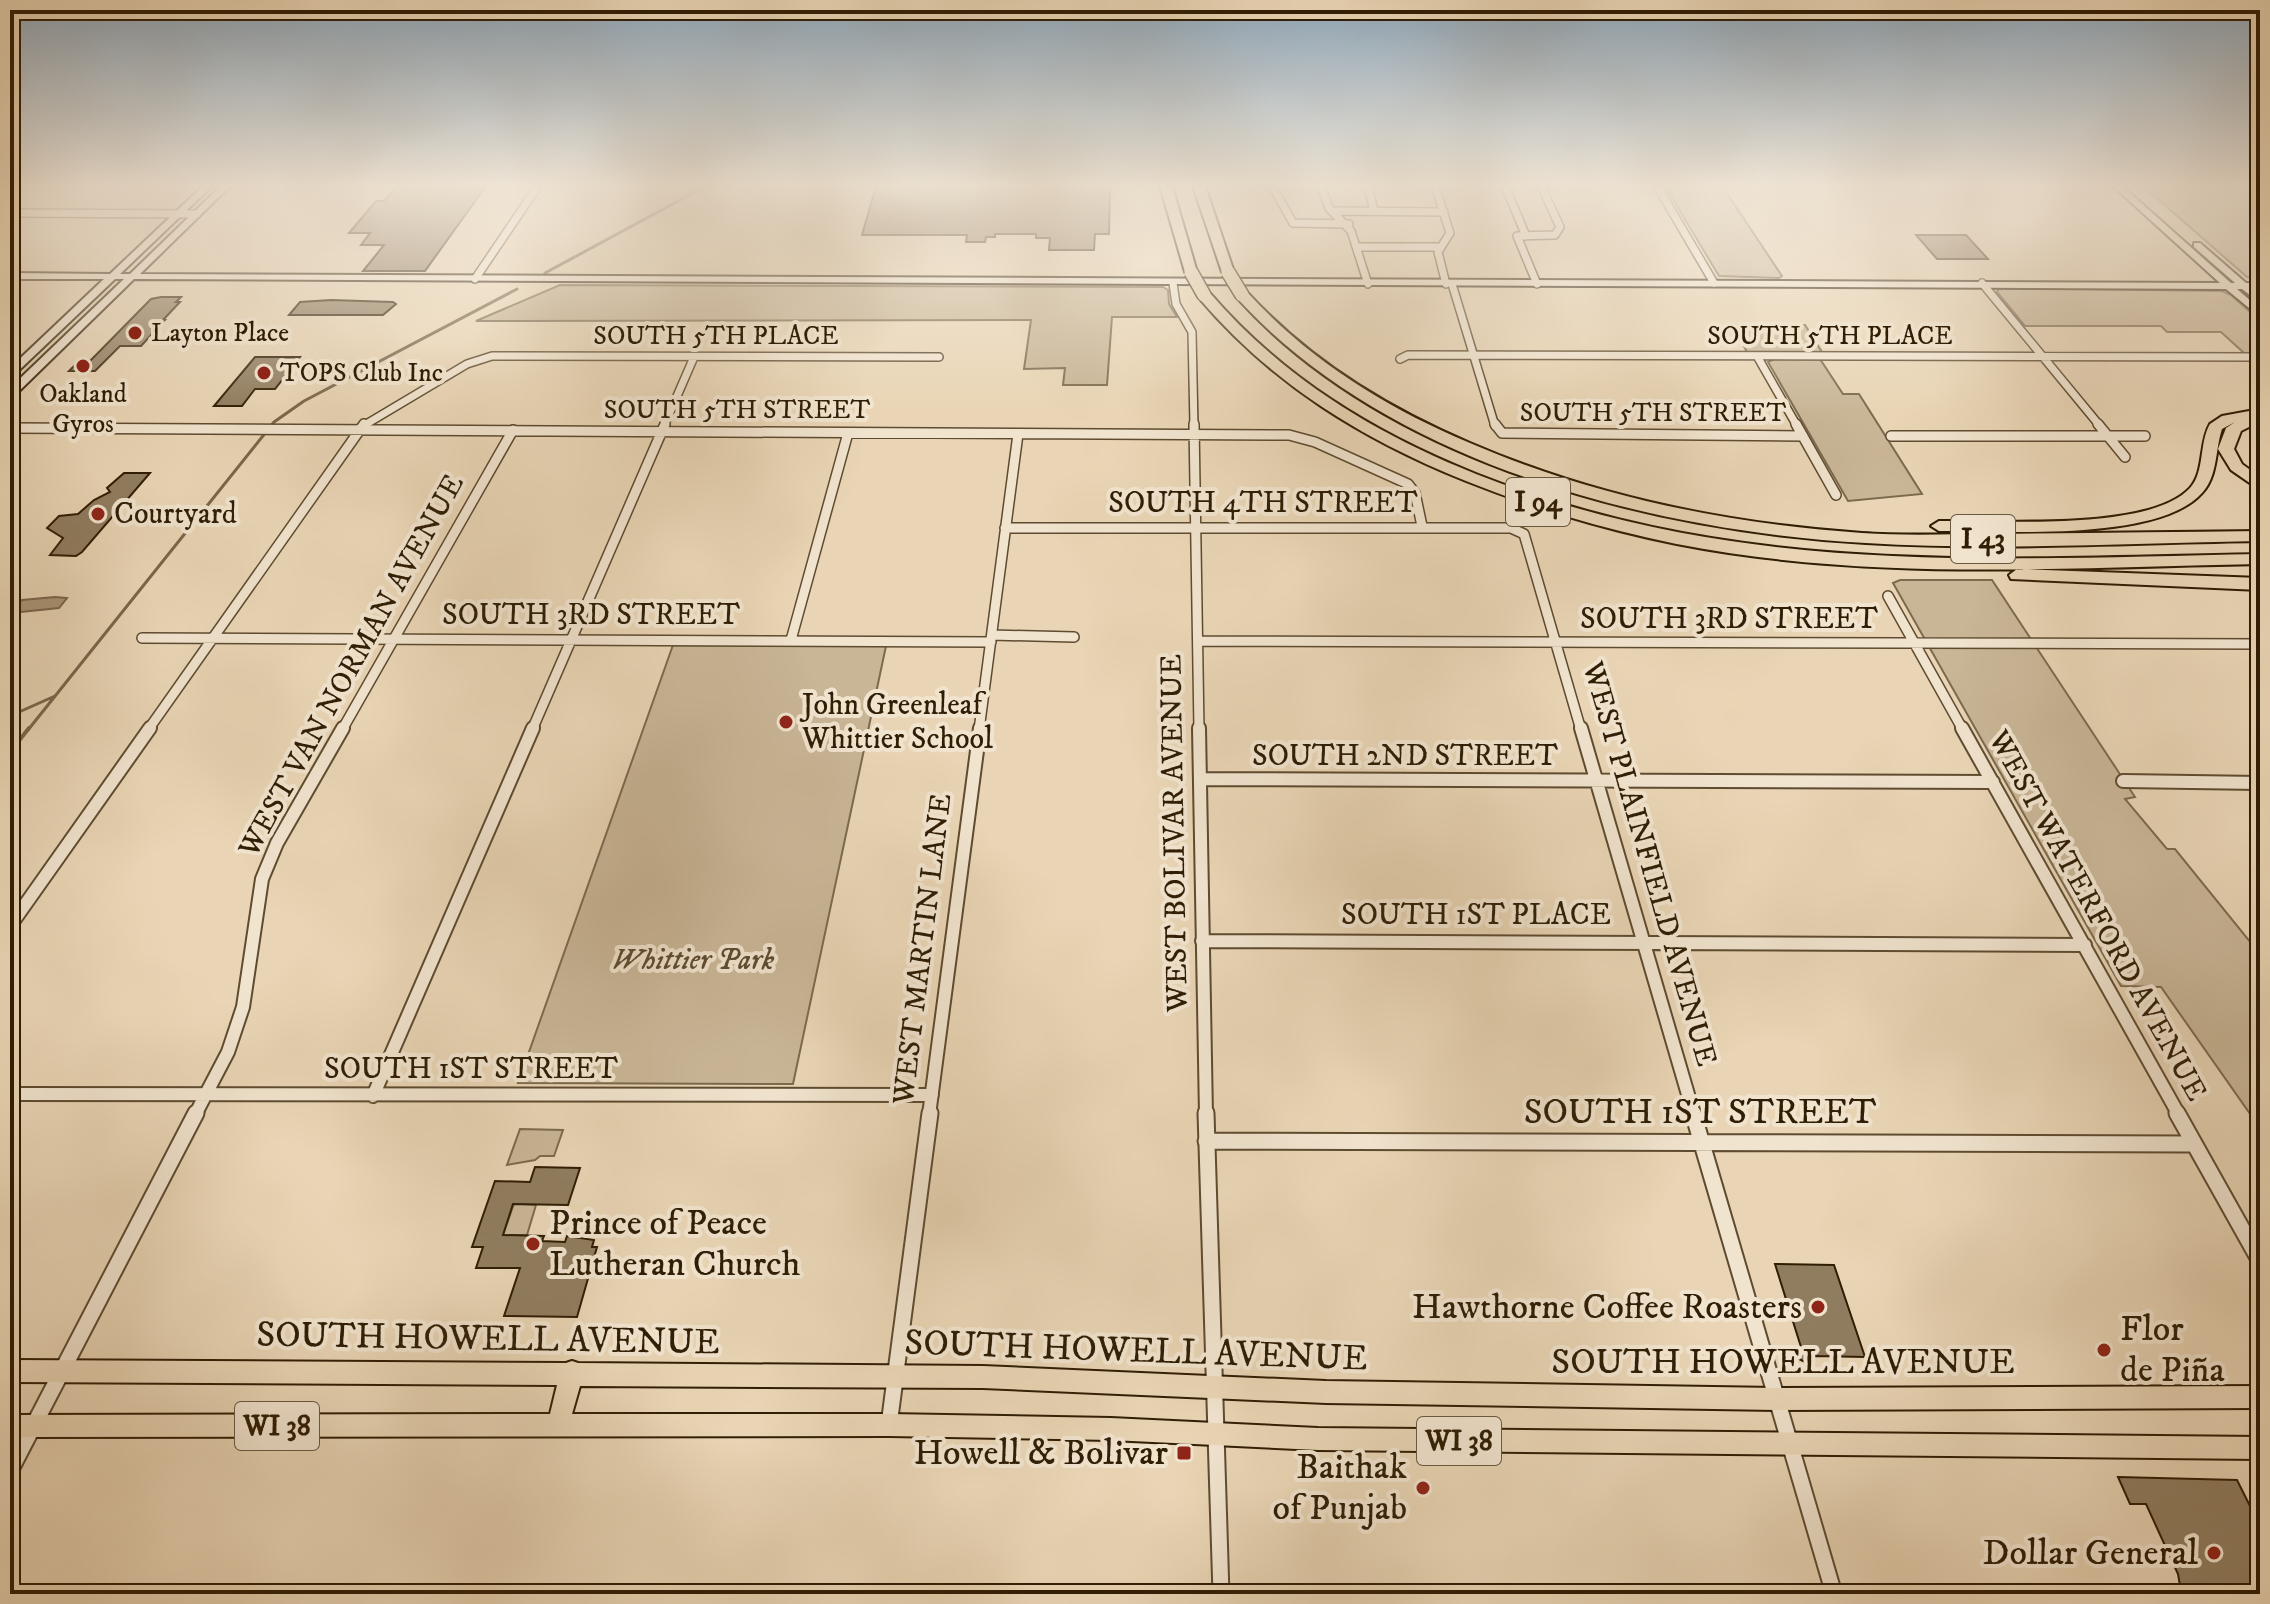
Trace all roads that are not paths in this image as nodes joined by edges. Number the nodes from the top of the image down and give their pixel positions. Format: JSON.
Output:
{"nodes":[{"id":1,"x":128,"y":261,"type":"edge"},
{"id":2,"x":148,"y":261,"type":"edge"},
{"id":3,"x":487,"y":261,"type":"edge"},
{"id":4,"x":1188,"y":261,"type":"edge"},
{"id":5,"x":1224,"y":261,"type":"edge"},
{"id":6,"x":1361,"y":261,"type":"edge"},
{"id":7,"x":1441,"y":261,"type":"edge"},
{"id":8,"x":1527,"y":261,"type":"edge"},
{"id":9,"x":1701,"y":261,"type":"edge"},
{"id":10,"x":2200,"y":261,"type":"edge"},
{"id":11,"x":2216,"y":261,"type":"edge"},
{"id":12,"x":10,"y":278,"type":"edge"},
{"id":13,"x":110,"y":278,"type":"junction"},
{"id":14,"x":130,"y":278,"type":"junction"},
{"id":15,"x":475,"y":279,"type":"junction"},
{"id":16,"x":1173,"y":283,"type":"junction"},
{"id":17,"x":1714,"y":283,"type":"junction"},
{"id":18,"x":1982,"y":283,"type":"junction"},
{"id":19,"x":1368,"y":284,"type":"junction"},
{"id":20,"x":1449,"y":284,"type":"junction"},
{"id":21,"x":1537,"y":284,"type":"junction"},
{"id":22,"x":2227,"y":285,"type":"junction"},
{"id":23,"x":2244,"y":285,"type":"junction"},
{"id":24,"x":2260,"y":286,"type":"edge"},
{"id":25,"x":2260,"y":300,"type":"edge"},
{"id":26,"x":2260,"y":314,"type":"edge"},
{"id":27,"x":1473,"y":355,"type":"junction"},
{"id":28,"x":1757,"y":356,"type":"junction"},
{"id":29,"x":694,"y":357,"type":"junction"},
{"id":30,"x":939,"y":357,"type":"dead end"},
{"id":31,"x":2041,"y":357,"type":"junction"},
{"id":32,"x":2260,"y":357,"type":"edge"},
{"id":33,"x":1400,"y":359,"type":"dead end"},
{"id":34,"x":10,"y":373,"type":"edge"},
{"id":35,"x":10,"y":394,"type":"edge"},
{"id":36,"x":2260,"y":413,"type":"edge"},
{"id":37,"x":2260,"y":420,"type":"edge"},
{"id":38,"x":10,"y":428,"type":"edge"},
{"id":39,"x":359,"y":430,"type":"junction"},
{"id":40,"x":513,"y":430,"type":"junction"},
{"id":41,"x":663,"y":432,"type":"junction"},
{"id":42,"x":848,"y":433,"type":"junction"},
{"id":43,"x":1018,"y":434,"type":"junction"},
{"id":44,"x":1192,"y":434,"type":"junction"},
{"id":45,"x":1803,"y":436,"type":"junction"},
{"id":46,"x":1891,"y":436,"type":"dead end"},
{"id":47,"x":2107,"y":436,"type":"junction"},
{"id":48,"x":2145,"y":436,"type":"dead end"},
{"id":49,"x":2125,"y":457,"type":"dead end"},
{"id":50,"x":2260,"y":485,"type":"edge"},
{"id":51,"x":1836,"y":495,"type":"dead end"},
{"id":52,"x":1422,"y":526,"type":"junction"},
{"id":53,"x":1194,"y":527,"type":"junction"},
{"id":54,"x":1768,"y":527,"type":"junction"},
{"id":55,"x":1005,"y":528,"type":"junction"},
{"id":56,"x":1521,"y":532,"type":"joint"},
{"id":57,"x":2260,"y":536,"type":"edge"},
{"id":58,"x":2260,"y":559,"type":"edge"},
{"id":59,"x":1931,"y":564,"type":"junction"},
{"id":60,"x":2260,"y":584,"type":"edge"},
{"id":61,"x":1888,"y":596,"type":"dead end"},
{"id":62,"x":1074,"y":637,"type":"dead end"},
{"id":63,"x":142,"y":638,"type":"dead end"},
{"id":64,"x":213,"y":638,"type":"junction"},
{"id":65,"x":992,"y":638,"type":"junction"},
{"id":66,"x":396,"y":639,"type":"junction"},
{"id":67,"x":574,"y":639,"type":"junction"},
{"id":68,"x":791,"y":640,"type":"junction"},
{"id":69,"x":1198,"y":641,"type":"junction"},
{"id":70,"x":1557,"y":643,"type":"junction"},
{"id":71,"x":1915,"y":643,"type":"junction"},
{"id":72,"x":2260,"y":644,"type":"edge"},
{"id":73,"x":1200,"y":779,"type":"junction"},
{"id":74,"x":1597,"y":780,"type":"junction"},
{"id":75,"x":2123,"y":781,"type":"dead end"},
{"id":76,"x":1993,"y":782,"type":"junction"},
{"id":77,"x":2260,"y":783,"type":"edge"},
{"id":78,"x":10,"y":926,"type":"edge"},
{"id":79,"x":1202,"y":941,"type":"junction"},
{"id":80,"x":1644,"y":942,"type":"junction"},
{"id":81,"x":2085,"y":945,"type":"junction"},
{"id":82,"x":10,"y":1094,"type":"edge"},
{"id":83,"x":208,"y":1095,"type":"junction"},
{"id":84,"x":932,"y":1095,"type":"junction"},
{"id":85,"x":373,"y":1096,"type":"junction"},
{"id":86,"x":1206,"y":1141,"type":"junction"},
{"id":87,"x":1703,"y":1142,"type":"junction"},
{"id":88,"x":2194,"y":1144,"type":"junction"},
{"id":89,"x":2260,"y":1261,"type":"edge"},
{"id":90,"x":64,"y":1369,"type":"junction"},
{"id":91,"x":10,"y":1371,"type":"edge"},
{"id":92,"x":572,"y":1372,"type":"junction"},
{"id":93,"x":895,"y":1377,"type":"junction"},
{"id":94,"x":1214,"y":1387,"type":"junction"},
{"id":95,"x":2260,"y":1397,"type":"edge"},
{"id":96,"x":1776,"y":1399,"type":"junction"},
{"id":97,"x":558,"y":1425,"type":"junction"},
{"id":98,"x":889,"y":1425,"type":"junction"},
{"id":99,"x":10,"y":1426,"type":"edge"},
{"id":100,"x":35,"y":1426,"type":"junction"},
{"id":101,"x":1215,"y":1434,"type":"junction"},
{"id":102,"x":1790,"y":1445,"type":"junction"},
{"id":103,"x":2260,"y":1448,"type":"edge"},
{"id":104,"x":10,"y":1471,"type":"edge"},
{"id":105,"x":1221,"y":1594,"type":"edge"},
{"id":106,"x":1834,"y":1594,"type":"edge"}],
"edges":[{"from":1,"to":13,"type":"street"},
{"from":2,"to":14,"type":"street"},
{"from":3,"to":15,"type":"street"},
{"from":4,"to":59,"type":"highway","number":"I 94","bridge":true},
{"from":5,"to":54,"type":"highway","number":"I 94","bridge":true},
{"from":6,"to":19,"type":"street"},
{"from":7,"to":20,"type":"street"},
{"from":8,"to":21,"type":"street"},
{"from":9,"to":17,"type":"street"},
{"from":10,"to":22,"type":"street"},
{"from":11,"to":23,"type":"street"},
{"from":12,"to":13,"type":"street"},
{"from":13,"to":14,"type":"street"},
{"from":13,"to":34,"type":"street"},
{"from":14,"to":15,"type":"street"},
{"from":14,"to":35,"type":"street"},
{"from":15,"to":16,"type":"street"},
{"from":16,"to":19,"type":"street"},
{"from":16,"to":44,"type":"street","name":"WEST BOLIVAR AVENUE"},
{"from":17,"to":18,"type":"street"},
{"from":17,"to":21,"type":"street"},
{"from":18,"to":22,"type":"street"},
{"from":18,"to":31,"type":"street"},
{"from":19,"to":20,"type":"street"},
{"from":20,"to":21,"type":"street"},
{"from":20,"to":27,"type":"street"},
{"from":22,"to":23,"type":"street"},
{"from":22,"to":26,"type":"street"},
{"from":23,"to":24,"type":"street"},
{"from":23,"to":25,"type":"street"},
{"from":27,"to":28,"type":"street","name":"SOUTH 5TH PLACE"},
{"from":27,"to":33,"type":"street","name":"SOUTH 5TH PLACE"},
{"from":27,"to":45,"type":"street","name":"SOUTH 5TH STREET"},
{"from":28,"to":31,"type":"street","name":"SOUTH 5TH PLACE"},
{"from":28,"to":45,"type":"street"},
{"from":29,"to":30,"type":"street","name":"SOUTH 5TH PLACE"},
{"from":29,"to":39,"type":"street","name":"SOUTH 5TH PLACE"},
{"from":29,"to":41,"type":"street"},
{"from":31,"to":32,"type":"street","name":"SOUTH 5TH PLACE"},
{"from":31,"to":47,"type":"street"},
{"from":36,"to":54,"type":"highway"},
{"from":37,"to":50,"type":"highway"},
{"from":38,"to":39,"type":"street","name":"SOUTH 5TH STREET"},
{"from":39,"to":40,"type":"street","name":"SOUTH 5TH STREET"},
{"from":39,"to":64,"type":"street"},
{"from":40,"to":41,"type":"street","name":"SOUTH 5TH STREET"},
{"from":40,"to":66,"type":"street","name":"WEST VAN NORMAN AVENUE"},
{"from":41,"to":42,"type":"street","name":"SOUTH 5TH STREET"},
{"from":41,"to":67,"type":"street"},
{"from":42,"to":43,"type":"street","name":"SOUTH 5TH STREET"},
{"from":42,"to":68,"type":"street"},
{"from":43,"to":44,"type":"street","name":"SOUTH 5TH STREET"},
{"from":43,"to":55,"type":"street","name":"WEST MARTIN LANE"},
{"from":44,"to":52,"type":"street","name":"SOUTH 5TH STREET"},
{"from":44,"to":53,"type":"street","name":"WEST BOLIVAR AVENUE"},
{"from":45,"to":51,"type":"street"},
{"from":46,"to":47,"type":"street"},
{"from":47,"to":48,"type":"street"},
{"from":47,"to":49,"type":"street"},
{"from":52,"to":53,"type":"street","name":"SOUTH 4TH STREET"},
{"from":52,"to":56,"type":"street","name":"SOUTH 4TH STREET"},
{"from":53,"to":55,"type":"street","name":"SOUTH 4TH STREET"},
{"from":53,"to":69,"type":"street","name":"WEST BOLIVAR AVENUE"},
{"from":54,"to":57,"type":"highway","number":"I 43"},
{"from":55,"to":65,"type":"street","name":"WEST MARTIN LANE"},
{"from":56,"to":70,"type":"street","name":"WEST PLAINFIELD AVENUE"},
{"from":58,"to":59,"type":"highway","number":"I 94"},
{"from":59,"to":60,"type":"highway"},
{"from":61,"to":71,"type":"street","name":"WEST WATERFORD AVENUE"},
{"from":62,"to":65,"type":"street","name":"SOUTH 3RD STREET"},
{"from":63,"to":64,"type":"street","name":"SOUTH 3RD STREET"},
{"from":64,"to":66,"type":"street","name":"SOUTH 3RD STREET"},
{"from":64,"to":78,"type":"street"},
{"from":65,"to":68,"type":"street","name":"SOUTH 3RD STREET"},
{"from":65,"to":84,"type":"street","name":"WEST MARTIN LANE"},
{"from":66,"to":67,"type":"street","name":"SOUTH 3RD STREET"},
{"from":66,"to":83,"type":"street","name":"WEST VAN NORMAN AVENUE"},
{"from":67,"to":68,"type":"street","name":"SOUTH 3RD STREET"},
{"from":67,"to":85,"type":"street"},
{"from":69,"to":70,"type":"street","name":"SOUTH 3RD STREET"},
{"from":69,"to":73,"type":"street","name":"WEST BOLIVAR AVENUE"},
{"from":70,"to":71,"type":"street","name":"SOUTH 3RD STREET"},
{"from":70,"to":74,"type":"street","name":"WEST PLAINFIELD AVENUE"},
{"from":71,"to":72,"type":"street","name":"SOUTH 3RD STREET"},
{"from":71,"to":76,"type":"street","name":"WEST WATERFORD AVENUE"},
{"from":73,"to":74,"type":"street","name":"SOUTH 2ND STREET"},
{"from":73,"to":79,"type":"street","name":"WEST BOLIVAR AVENUE"},
{"from":74,"to":76,"type":"street","name":"SOUTH 2ND STREET"},
{"from":74,"to":80,"type":"street","name":"WEST PLAINFIELD AVENUE"},
{"from":75,"to":77,"type":"street"},
{"from":76,"to":81,"type":"street","name":"WEST WATERFORD AVENUE"},
{"from":79,"to":80,"type":"street","name":"SOUTH 1ST PLACE"},
{"from":79,"to":86,"type":"street","name":"WEST BOLIVAR AVENUE"},
{"from":80,"to":81,"type":"street","name":"SOUTH 1ST PLACE"},
{"from":80,"to":87,"type":"street","name":"WEST PLAINFIELD AVENUE"},
{"from":81,"to":88,"type":"street","name":"WEST WATERFORD AVENUE"},
{"from":82,"to":83,"type":"street","name":"SOUTH 1ST STREET"},
{"from":83,"to":85,"type":"street","name":"SOUTH 1ST STREET"},
{"from":83,"to":90,"type":"street","name":"WEST VAN NORMAN AVENUE"},
{"from":84,"to":85,"type":"street","name":"SOUTH 1ST STREET"},
{"from":84,"to":93,"type":"street","name":"WEST MARTIN LANE"},
{"from":86,"to":87,"type":"street","name":"SOUTH 1ST STREET"},
{"from":86,"to":94,"type":"street","name":"WEST BOLIVAR AVENUE"},
{"from":87,"to":88,"type":"street","name":"SOUTH 1ST STREET"},
{"from":87,"to":96,"type":"street","name":"WEST PLAINFIELD AVENUE"},
{"from":88,"to":89,"type":"street","name":"WEST WATERFORD AVENUE"},
{"from":90,"to":91,"type":"main road","name":"SOUTH HOWELL AVENUE","number":"WI 38"},
{"from":90,"to":92,"type":"main road","name":"SOUTH HOWELL AVENUE","number":"WI 38"},
{"from":90,"to":100,"type":"street","name":"WEST VAN NORMAN AVENUE"},
{"from":92,"to":93,"type":"main road","name":"SOUTH HOWELL AVENUE","number":"WI 38"},
{"from":92,"to":97,"type":"main road"},
{"from":93,"to":94,"type":"main road","name":"SOUTH HOWELL AVENUE","number":"WI 38"},
{"from":93,"to":98,"type":"street","name":"WEST MARTIN LANE"},
{"from":94,"to":96,"type":"main road","name":"SOUTH HOWELL AVENUE","number":"WI 38"},
{"from":94,"to":101,"type":"street","name":"WEST BOLIVAR AVENUE"},
{"from":95,"to":96,"type":"main road","name":"SOUTH HOWELL AVENUE","number":"WI 38"},
{"from":96,"to":102,"type":"street","name":"WEST PLAINFIELD AVENUE"},
{"from":97,"to":98,"type":"main road","number":"WI 38"},
{"from":97,"to":100,"type":"main road","number":"WI 38"},
{"from":98,"to":101,"type":"main road","number":"WI 38"},
{"from":99,"to":100,"type":"main road","number":"WI 38"},
{"from":100,"to":104,"type":"street","name":"WEST VAN NORMAN AVENUE"},
{"from":101,"to":102,"type":"main road","number":"WI 38"},
{"from":101,"to":105,"type":"street","name":"WEST BOLIVAR AVENUE"},
{"from":102,"to":103,"type":"main road","number":"WI 38"},
{"from":102,"to":106,"type":"street","name":"WEST PLAINFIELD AVENUE"}]}
